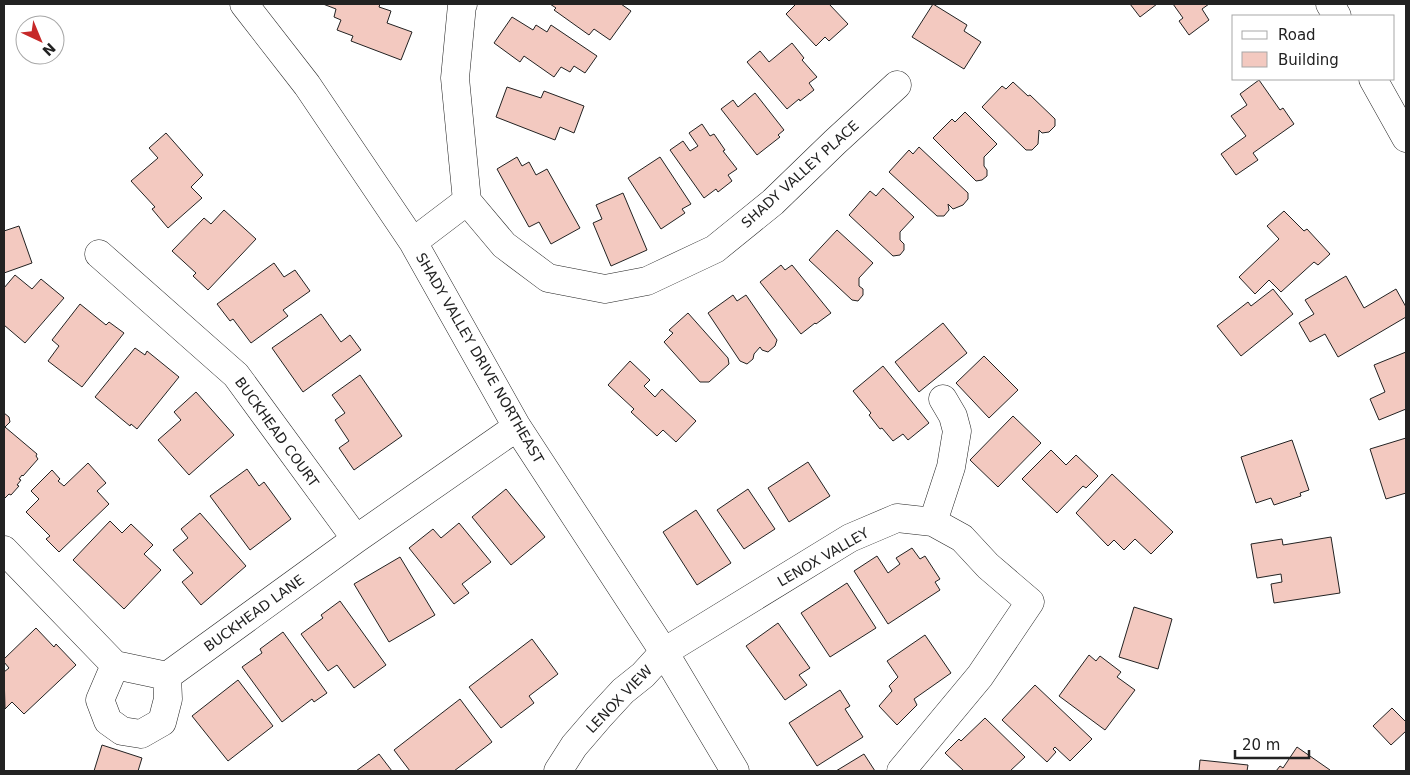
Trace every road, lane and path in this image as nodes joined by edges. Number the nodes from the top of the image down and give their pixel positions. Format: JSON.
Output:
{"nodes":[{"id":1,"x":244,"y":4,"type":"edge"},
{"id":2,"x":463,"y":4,"type":"edge"},
{"id":3,"x":1330,"y":4,"type":"edge"},
{"id":4,"x":1337,"y":15,"type":"edge"},
{"id":5,"x":1374,"y":80,"type":"edge"},
{"id":6,"x":897,"y":85,"type":"dead end"},
{"id":7,"x":1406,"y":138,"type":"edge"},
{"id":8,"x":467,"y":201,"type":"junction"},
{"id":9,"x":413,"y":242,"type":"junction"},
{"id":10,"x":99,"y":254,"type":"dead end"},
{"id":11,"x":943,"y":399,"type":"dead end"},
{"id":12,"x":517,"y":427,"type":"junction"},
{"id":13,"x":933,"y":522,"type":"junction"},
{"id":14,"x":356,"y":540,"type":"junction"},
{"id":15,"x":4,"y":550,"type":"edge"},
{"id":16,"x":664,"y":652,"type":"junction"},
{"id":17,"x":115,"y":665,"type":"junction"},
{"id":18,"x":167,"y":676,"type":"junction"},
{"id":19,"x":558,"y":771,"type":"edge"},
{"id":20,"x":735,"y":771,"type":"edge"},
{"id":21,"x":901,"y":771,"type":"edge"}],
"edges":[{"from":1,"to":9,"type":"street","name":"SHADY VALLEY DRIVE NORTHEAST"},
{"from":2,"to":8,"type":"street"},
{"from":3,"to":4,"type":"street"},
{"from":5,"to":7,"type":"street"},
{"from":6,"to":8,"type":"street","name":"SHADY VALLEY PLACE"},
{"from":8,"to":9,"type":"street"},
{"from":9,"to":12,"type":"street","name":"SHADY VALLEY DRIVE NORTHEAST"},
{"from":10,"to":14,"type":"street","name":"BUCKHEAD COURT"},
{"from":11,"to":13,"type":"street"},
{"from":12,"to":14,"type":"street","name":"BUCKHEAD LANE"},
{"from":12,"to":16,"type":"street","name":"SHADY VALLEY DRIVE NORTHEAST"},
{"from":13,"to":16,"type":"street","name":"LENOX VALLEY"},
{"from":13,"to":21,"type":"street","name":"LENOX VALLEY"},
{"from":14,"to":18,"type":"street","name":"BUCKHEAD LANE"},
{"from":15,"to":17,"type":"street"},
{"from":16,"to":19,"type":"street","name":"LENOX VIEW"},
{"from":16,"to":20,"type":"street","name":"SHADY VALLEY DRIVE NORTHEAST"},
{"from":17,"to":18,"type":"street"},
{"from":17,"to":18,"type":"street"}]}
